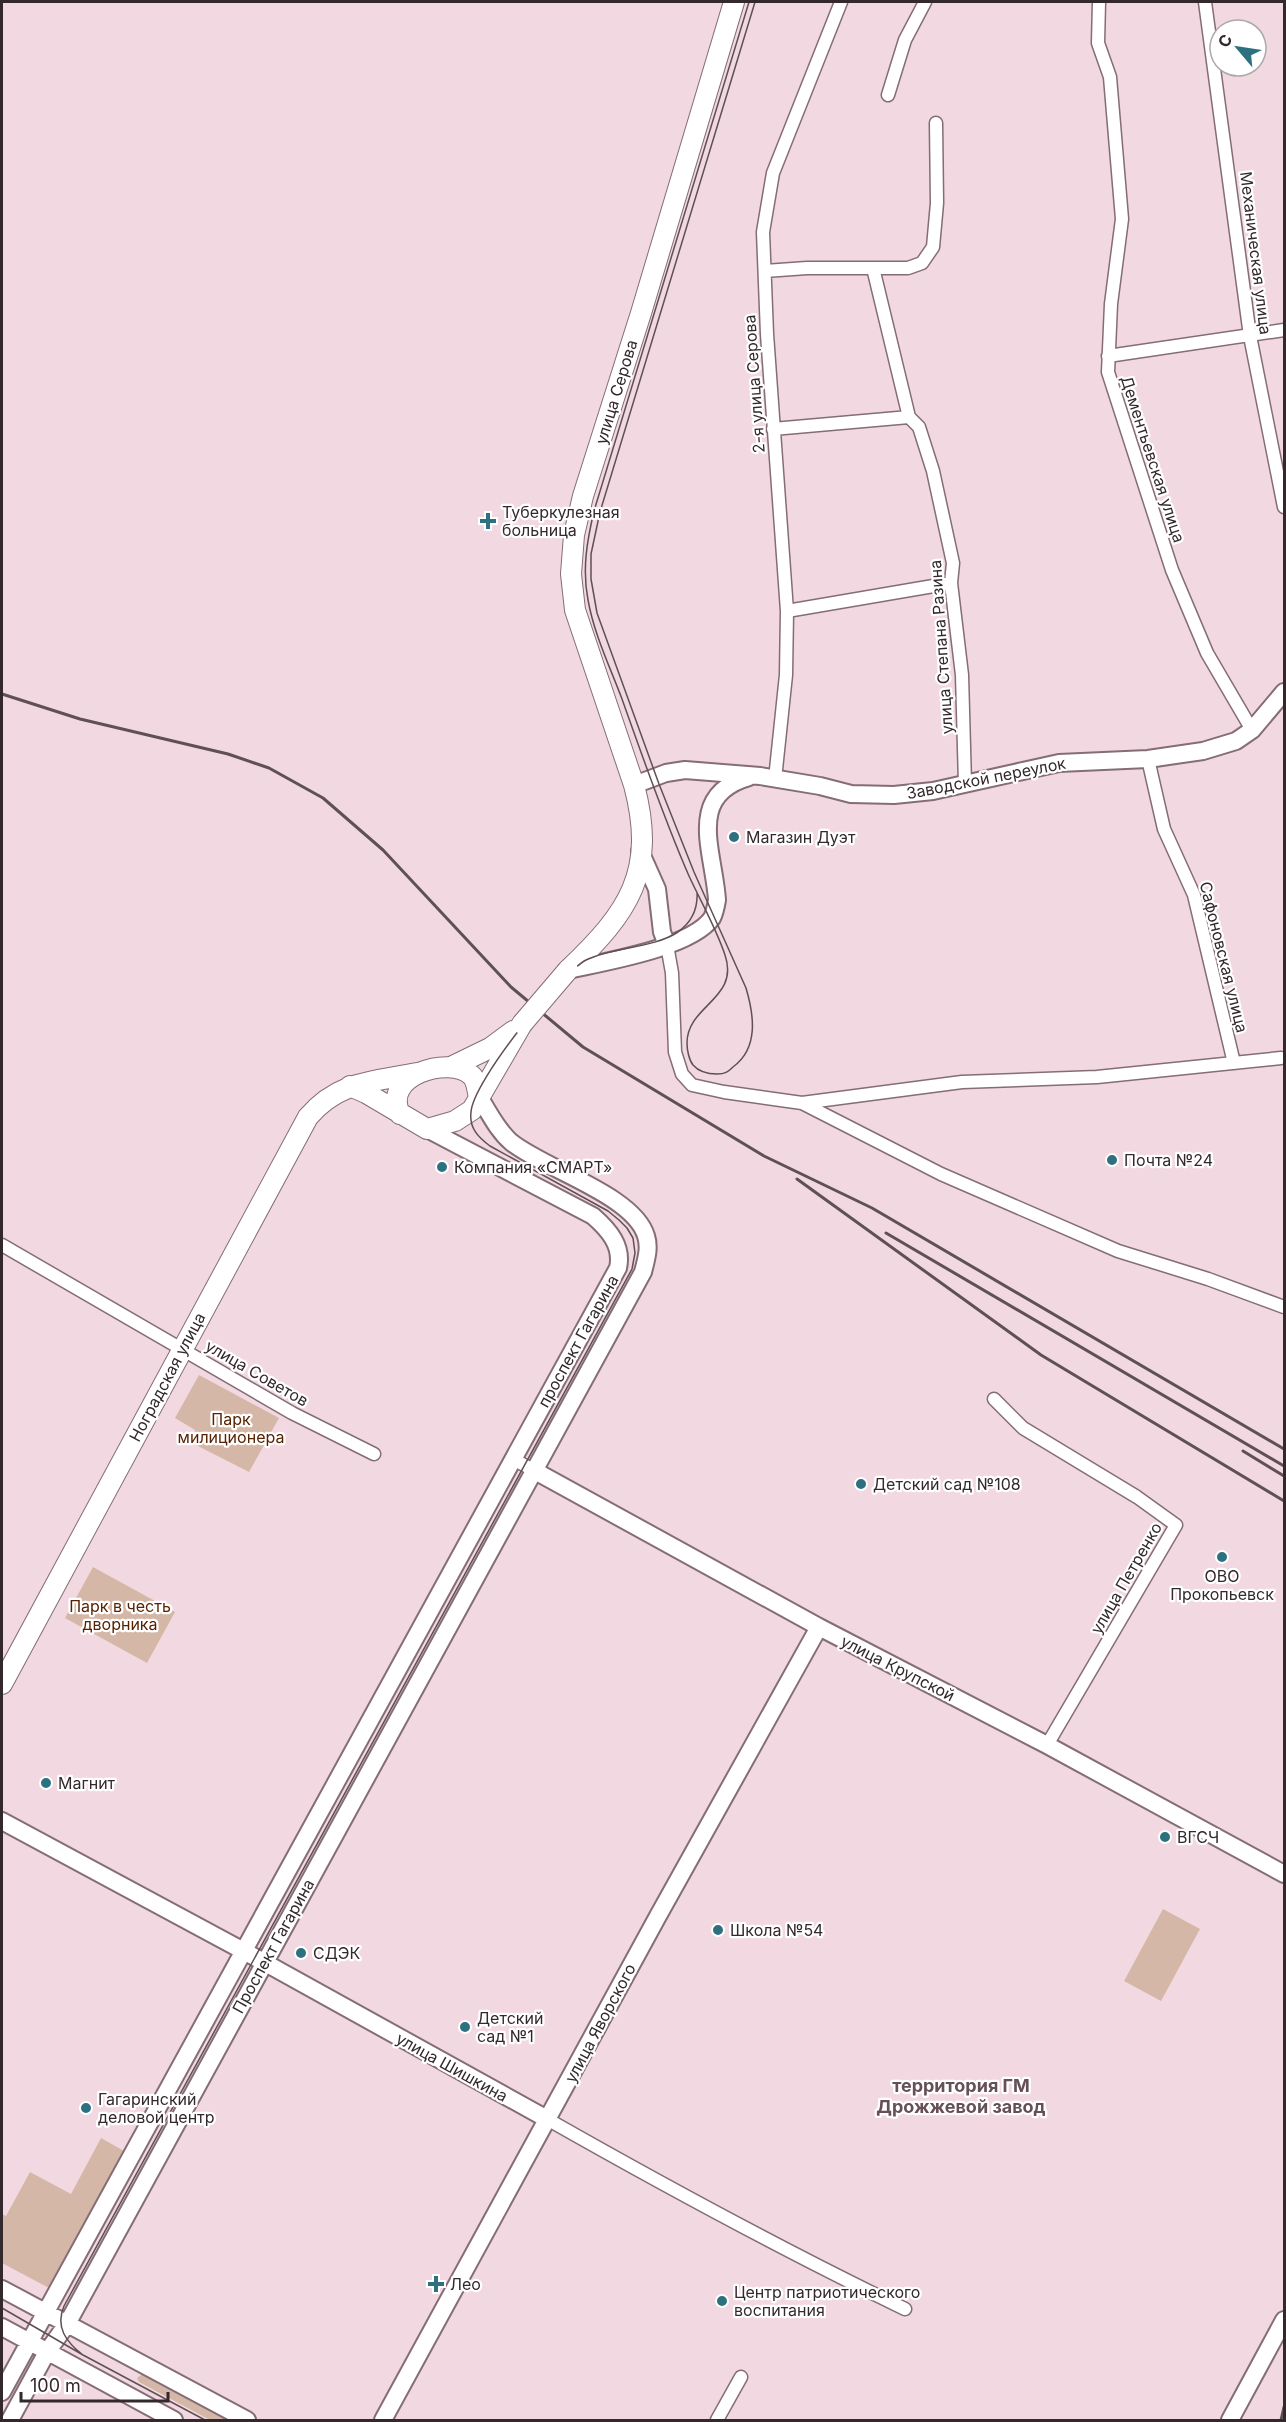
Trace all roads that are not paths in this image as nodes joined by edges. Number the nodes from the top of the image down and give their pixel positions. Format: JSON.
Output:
{"nodes":[{"id":1,"x":734,"y":2,"type":"edge"},
{"id":2,"x":841,"y":2,"type":"edge"},
{"id":3,"x":925,"y":2,"type":"edge"},
{"id":4,"x":1099,"y":2,"type":"edge"},
{"id":5,"x":1205,"y":2,"type":"edge"},
{"id":6,"x":888,"y":95,"type":"dead end"},
{"id":7,"x":936,"y":123,"type":"dead end"},
{"id":8,"x":873,"y":268,"type":"junction"},
{"id":9,"x":765,"y":271,"type":"junction"},
{"id":10,"x":1284,"y":330,"type":"edge"},
{"id":11,"x":1250,"y":336,"type":"junction"},
{"id":12,"x":1108,"y":356,"type":"junction"},
{"id":13,"x":909,"y":417,"type":"junction"},
{"id":14,"x":773,"y":429,"type":"junction"},
{"id":15,"x":1284,"y":507,"type":"edge"},
{"id":16,"x":951,"y":582,"type":"junction"},
{"id":17,"x":787,"y":610,"type":"junction"},
{"id":18,"x":1284,"y":692,"type":"edge"},
{"id":19,"x":1252,"y":730,"type":"junction"},
{"id":20,"x":1148,"y":759,"type":"junction"},
{"id":21,"x":756,"y":776,"type":"junction"},
{"id":22,"x":776,"y":778,"type":"junction"},
{"id":23,"x":964,"y":784,"type":"junction"},
{"id":24,"x":634,"y":785,"type":"junction"},
{"id":25,"x":640,"y":851,"type":"junction"},
{"id":26,"x":666,"y":945,"type":"junction"},
{"id":27,"x":568,"y":970,"type":"junction"},
{"id":28,"x":522,"y":1024,"type":"junction"},
{"id":29,"x":1281,"y":1058,"type":"dead end"},
{"id":30,"x":1234,"y":1063,"type":"junction"},
{"id":31,"x":453,"y":1066,"type":"junction"},
{"id":32,"x":417,"y":1073,"type":"junction"},
{"id":33,"x":350,"y":1086,"type":"junction"},
{"id":34,"x":479,"y":1097,"type":"junction"},
{"id":35,"x":802,"y":1103,"type":"junction"},
{"id":36,"x":400,"y":1114,"type":"junction"},
{"id":37,"x":427,"y":1129,"type":"junction"},
{"id":38,"x":2,"y":1245,"type":"edge"},
{"id":39,"x":1284,"y":1307,"type":"edge"},
{"id":40,"x":183,"y":1348,"type":"junction"},
{"id":41,"x":994,"y":1399,"type":"dead end"},
{"id":42,"x":374,"y":1454,"type":"dead end"},
{"id":43,"x":513,"y":1459,"type":"junction"},
{"id":44,"x":535,"y":1471,"type":"junction"},
{"id":45,"x":487,"y":1505,"type":"joint"},
{"id":46,"x":819,"y":1627,"type":"junction"},
{"id":47,"x":2,"y":1684,"type":"edge"},
{"id":48,"x":1047,"y":1745,"type":"junction"},
{"id":49,"x":2,"y":1821,"type":"edge"},
{"id":50,"x":1284,"y":1874,"type":"edge"},
{"id":51,"x":243,"y":1951,"type":"junction"},
{"id":52,"x":264,"y":1962,"type":"junction"},
{"id":53,"x":548,"y":2119,"type":"junction"},
{"id":54,"x":2,"y":2289,"type":"edge"},
{"id":55,"x":905,"y":2309,"type":"dead end"},
{"id":56,"x":45,"y":2312,"type":"junction"},
{"id":57,"x":1284,"y":2320,"type":"edge"},
{"id":58,"x":67,"y":2324,"type":"junction"},
{"id":59,"x":2,"y":2327,"type":"edge"},
{"id":60,"x":28,"y":2342,"type":"junction"},
{"id":61,"x":48,"y":2352,"type":"junction"},
{"id":62,"x":741,"y":2377,"type":"dead end"},
{"id":63,"x":2,"y":2392,"type":"edge"},
{"id":64,"x":10,"y":2421,"type":"edge"},
{"id":65,"x":174,"y":2421,"type":"edge"},
{"id":66,"x":247,"y":2421,"type":"edge"},
{"id":67,"x":383,"y":2421,"type":"edge"},
{"id":68,"x":717,"y":2421,"type":"edge"},
{"id":69,"x":1230,"y":2421,"type":"edge"}],
"edges":[{"from":1,"to":24,"type":"main road","name":"улица Серова"},
{"from":2,"to":9,"type":"street","name":"2-я улица Серова"},
{"from":3,"to":6,"type":"street"},
{"from":4,"to":12,"type":"street","name":"Дементьевская улица"},
{"from":5,"to":11,"type":"street","name":"Механическая улица"},
{"from":7,"to":8,"type":"street"},
{"from":8,"to":9,"type":"street"},
{"from":8,"to":13,"type":"street","name":"улица Степана Разина"},
{"from":9,"to":14,"type":"street","name":"2-я улица Серова"},
{"from":10,"to":11,"type":"street"},
{"from":11,"to":12,"type":"street"},
{"from":11,"to":15,"type":"street","name":"Механическая улица"},
{"from":12,"to":19,"type":"street","name":"Дементьевская улица"},
{"from":13,"to":14,"type":"street"},
{"from":13,"to":16,"type":"street","name":"улица Степана Разина"},
{"from":14,"to":17,"type":"street","name":"2-я улица Серова"},
{"from":16,"to":17,"type":"street"},
{"from":16,"to":23,"type":"street","name":"улица Степана Разина"},
{"from":17,"to":22,"type":"street","name":"2-я улица Серова"},
{"from":18,"to":19,"type":"main road","name":"Заводской переулок"},
{"from":19,"to":20,"type":"main road","name":"Заводской переулок"},
{"from":20,"to":23,"type":"main road","name":"Заводской переулок"},
{"from":20,"to":30,"type":"street","name":"Сафоновская улица"},
{"from":21,"to":22,"type":"main road","name":"Заводской переулок"},
{"from":21,"to":24,"type":"main road","name":"Заводской переулок"},
{"from":21,"to":26,"type":"main road"},
{"from":22,"to":23,"type":"main road","name":"Заводской переулок"},
{"from":24,"to":25,"type":"main road","name":"улица Серова"},
{"from":25,"to":26,"type":"main road"},
{"from":25,"to":27,"type":"main road","name":"улица Серова"},
{"from":26,"to":27,"type":"main road"},
{"from":26,"to":35,"type":"street"},
{"from":27,"to":28,"type":"main road","name":"улица Серова","bridge":true},
{"from":28,"to":31,"type":"main road"},
{"from":28,"to":34,"type":"main road"},
{"from":29,"to":30,"type":"street"},
{"from":30,"to":35,"type":"street"},
{"from":31,"to":32,"type":"main road"},
{"from":31,"to":34,"type":"main road"},
{"from":32,"to":33,"type":"main road","name":"Ноградская улица"},
{"from":32,"to":36,"type":"main road"},
{"from":33,"to":36,"type":"main road"},
{"from":33,"to":40,"type":"main road","name":"Ноградская улица"},
{"from":34,"to":37,"type":"main road"},
{"from":34,"to":44,"type":"main road","name":"проспект Гагарина"},
{"from":35,"to":39,"type":"street"},
{"from":36,"to":37,"type":"main road"},
{"from":37,"to":43,"type":"main road","name":"проспект Гагарина"},
{"from":38,"to":40,"type":"street","name":"улица Советов"},
{"from":40,"to":42,"type":"street","name":"улица Советов"},
{"from":40,"to":47,"type":"main road","name":"Ноградская улица"},
{"from":41,"to":48,"type":"street","name":"улица Петренко"},
{"from":43,"to":44,"type":"street","name":"улица Крупской"},
{"from":43,"to":45,"type":"main road","name":"проспект Гагарина"},
{"from":44,"to":46,"type":"main road","name":"улица Крупской"},
{"from":44,"to":52,"type":"main road","name":"Проспект Гагарина"},
{"from":45,"to":51,"type":"main road","name":"Проспект Гагарина"},
{"from":46,"to":48,"type":"main road","name":"улица Крупской"},
{"from":46,"to":53,"type":"main road","name":"улица Яворского"},
{"from":48,"to":50,"type":"main road","name":"улица Крупской"},
{"from":49,"to":51,"type":"main road","name":"улица Шишкина"},
{"from":51,"to":52,"type":"main road","name":"улица Шишкина"},
{"from":51,"to":56,"type":"main road","name":"Проспект Гагарина"},
{"from":52,"to":53,"type":"main road","name":"улица Шишкина"},
{"from":52,"to":58,"type":"main road","name":"Проспект Гагарина"},
{"from":53,"to":55,"type":"street","name":"улица Шишкина"},
{"from":53,"to":67,"type":"main road","name":"улица Яворского"},
{"from":54,"to":56,"type":"main road"},
{"from":56,"to":58,"type":"main road"},
{"from":56,"to":60,"type":"main road","name":"Проспект Гагарина"},
{"from":57,"to":69,"type":"main road"},
{"from":58,"to":61,"type":"main road","name":"Проспект Гагарина"},
{"from":58,"to":66,"type":"main road"},
{"from":59,"to":60,"type":"main road"},
{"from":60,"to":61,"type":"main road"},
{"from":60,"to":63,"type":"main road","name":"Проспект Гагарина"},
{"from":61,"to":64,"type":"main road","name":"Проспект Гагарина"},
{"from":61,"to":65,"type":"main road"},
{"from":62,"to":68,"type":"street"}]}
